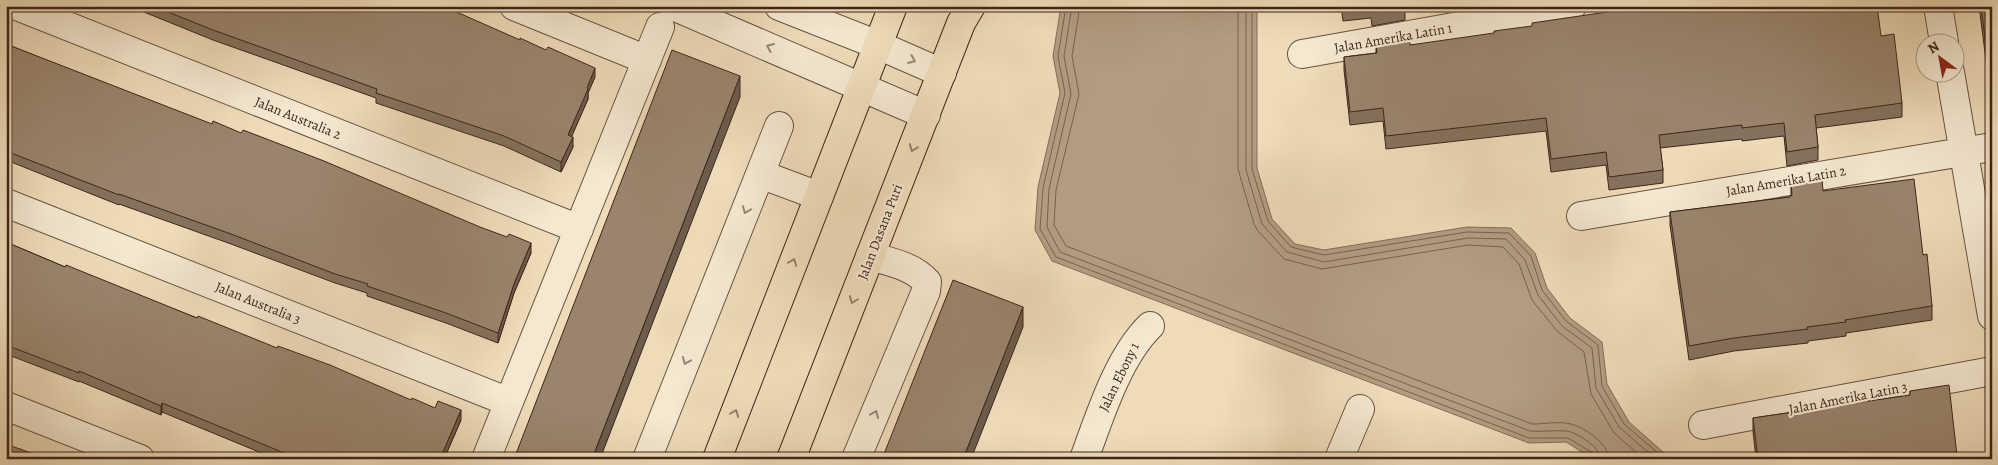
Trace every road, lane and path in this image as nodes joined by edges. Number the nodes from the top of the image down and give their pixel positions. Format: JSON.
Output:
{"nodes":[{"id":1,"x":17,"y":6,"type":"edge"},
{"id":2,"x":514,"y":6,"type":"edge"},
{"id":3,"x":779,"y":6,"type":"edge"},
{"id":4,"x":893,"y":6,"type":"edge"},
{"id":5,"x":971,"y":6,"type":"edge"},
{"id":6,"x":1572,"y":6,"type":"edge"},
{"id":7,"x":1938,"y":6,"type":"edge"},
{"id":8,"x":667,"y":17,"type":"edge"},
{"id":9,"x":1942,"y":32,"type":"edge"},
{"id":10,"x":878,"y":45,"type":"junction"},
{"id":11,"x":1302,"y":54,"type":"dead end"},
{"id":12,"x":647,"y":60,"type":"junction"},
{"id":13,"x":942,"y":73,"type":"junction"},
{"id":14,"x":1952,"y":82,"type":"edge"},
{"id":15,"x":862,"y":86,"type":"junction"},
{"id":16,"x":926,"y":114,"type":"junction"},
{"id":17,"x":779,"y":126,"type":"dead end"},
{"id":18,"x":1992,"y":146,"type":"edge"},
{"id":19,"x":1964,"y":151,"type":"junction"},
{"id":20,"x":760,"y":174,"type":"junction"},
{"id":21,"x":819,"y":196,"type":"junction"},
{"id":22,"x":6,"y":203,"type":"edge"},
{"id":23,"x":1581,"y":216,"type":"dead end"},
{"id":24,"x":579,"y":229,"type":"junction"},
{"id":25,"x":870,"y":256,"type":"junction"},
{"id":26,"x":1992,"y":316,"type":"edge"},
{"id":27,"x":1150,"y":326,"type":"dead end"},
{"id":28,"x":1992,"y":371,"type":"edge"},
{"id":29,"x":509,"y":402,"type":"junction"},
{"id":30,"x":6,"y":406,"type":"edge"},
{"id":31,"x":1360,"y":409,"type":"dead end"},
{"id":32,"x":1704,"y":425,"type":"dead end"},
{"id":33,"x":140,"y":459,"type":"edge"},
{"id":34,"x":486,"y":459,"type":"edge"},
{"id":35,"x":647,"y":459,"type":"edge"},
{"id":36,"x":717,"y":459,"type":"edge"},
{"id":37,"x":791,"y":459,"type":"edge"},
{"id":38,"x":856,"y":459,"type":"edge"},
{"id":39,"x":1084,"y":459,"type":"edge"},
{"id":40,"x":1339,"y":459,"type":"edge"}],
"edges":[{"from":1,"to":24,"type":"street","name":"Jalan Australia 2"},
{"from":2,"to":12,"type":"street"},
{"from":3,"to":10,"type":"street"},
{"from":4,"to":10,"type":"main road"},
{"from":5,"to":13,"type":"main road","name":"Jalan Dasana Puri"},
{"from":6,"to":11,"type":"street","name":"Jalan Amerika Latin 1"},
{"from":7,"to":9,"type":"street"},
{"from":8,"to":12,"type":"street"},
{"from":15,"to":8,"type":"street","one_way":true},
{"from":10,"to":13,"type":"street","one_way":true},
{"from":10,"to":15,"type":"main road"},
{"from":12,"to":24,"type":"street"},
{"from":13,"to":16,"type":"main road","name":"Jalan Dasana Puri"},
{"from":14,"to":19,"type":"street"},
{"from":15,"to":16,"type":"street"},
{"from":15,"to":21,"type":"main road"},
{"from":16,"to":25,"type":"main road","name":"Jalan Dasana Puri","one_way":true},
{"from":17,"to":20,"type":"street"},
{"from":18,"to":19,"type":"street","name":"Jalan Amerika Latin 2"},
{"from":19,"to":23,"type":"street","name":"Jalan Amerika Latin 2"},
{"from":19,"to":26,"type":"street"},
{"from":20,"to":21,"type":"street"},
{"from":20,"to":35,"type":"street","one_way":true},
{"from":36,"to":21,"type":"main road","one_way":true},
{"from":22,"to":29,"type":"street","name":"Jalan Australia 3"},
{"from":24,"to":29,"type":"street"},
{"from":25,"to":37,"type":"main road","name":"Jalan Dasana Puri","one_way":true},
{"from":38,"to":25,"type":"street","one_way":true},
{"from":27,"to":39,"type":"street","name":"Jalan Ebony 1"},
{"from":28,"to":32,"type":"street","name":"Jalan Amerika Latin 3"},
{"from":29,"to":34,"type":"street"},
{"from":30,"to":33,"type":"street"},
{"from":31,"to":40,"type":"street"}]}
